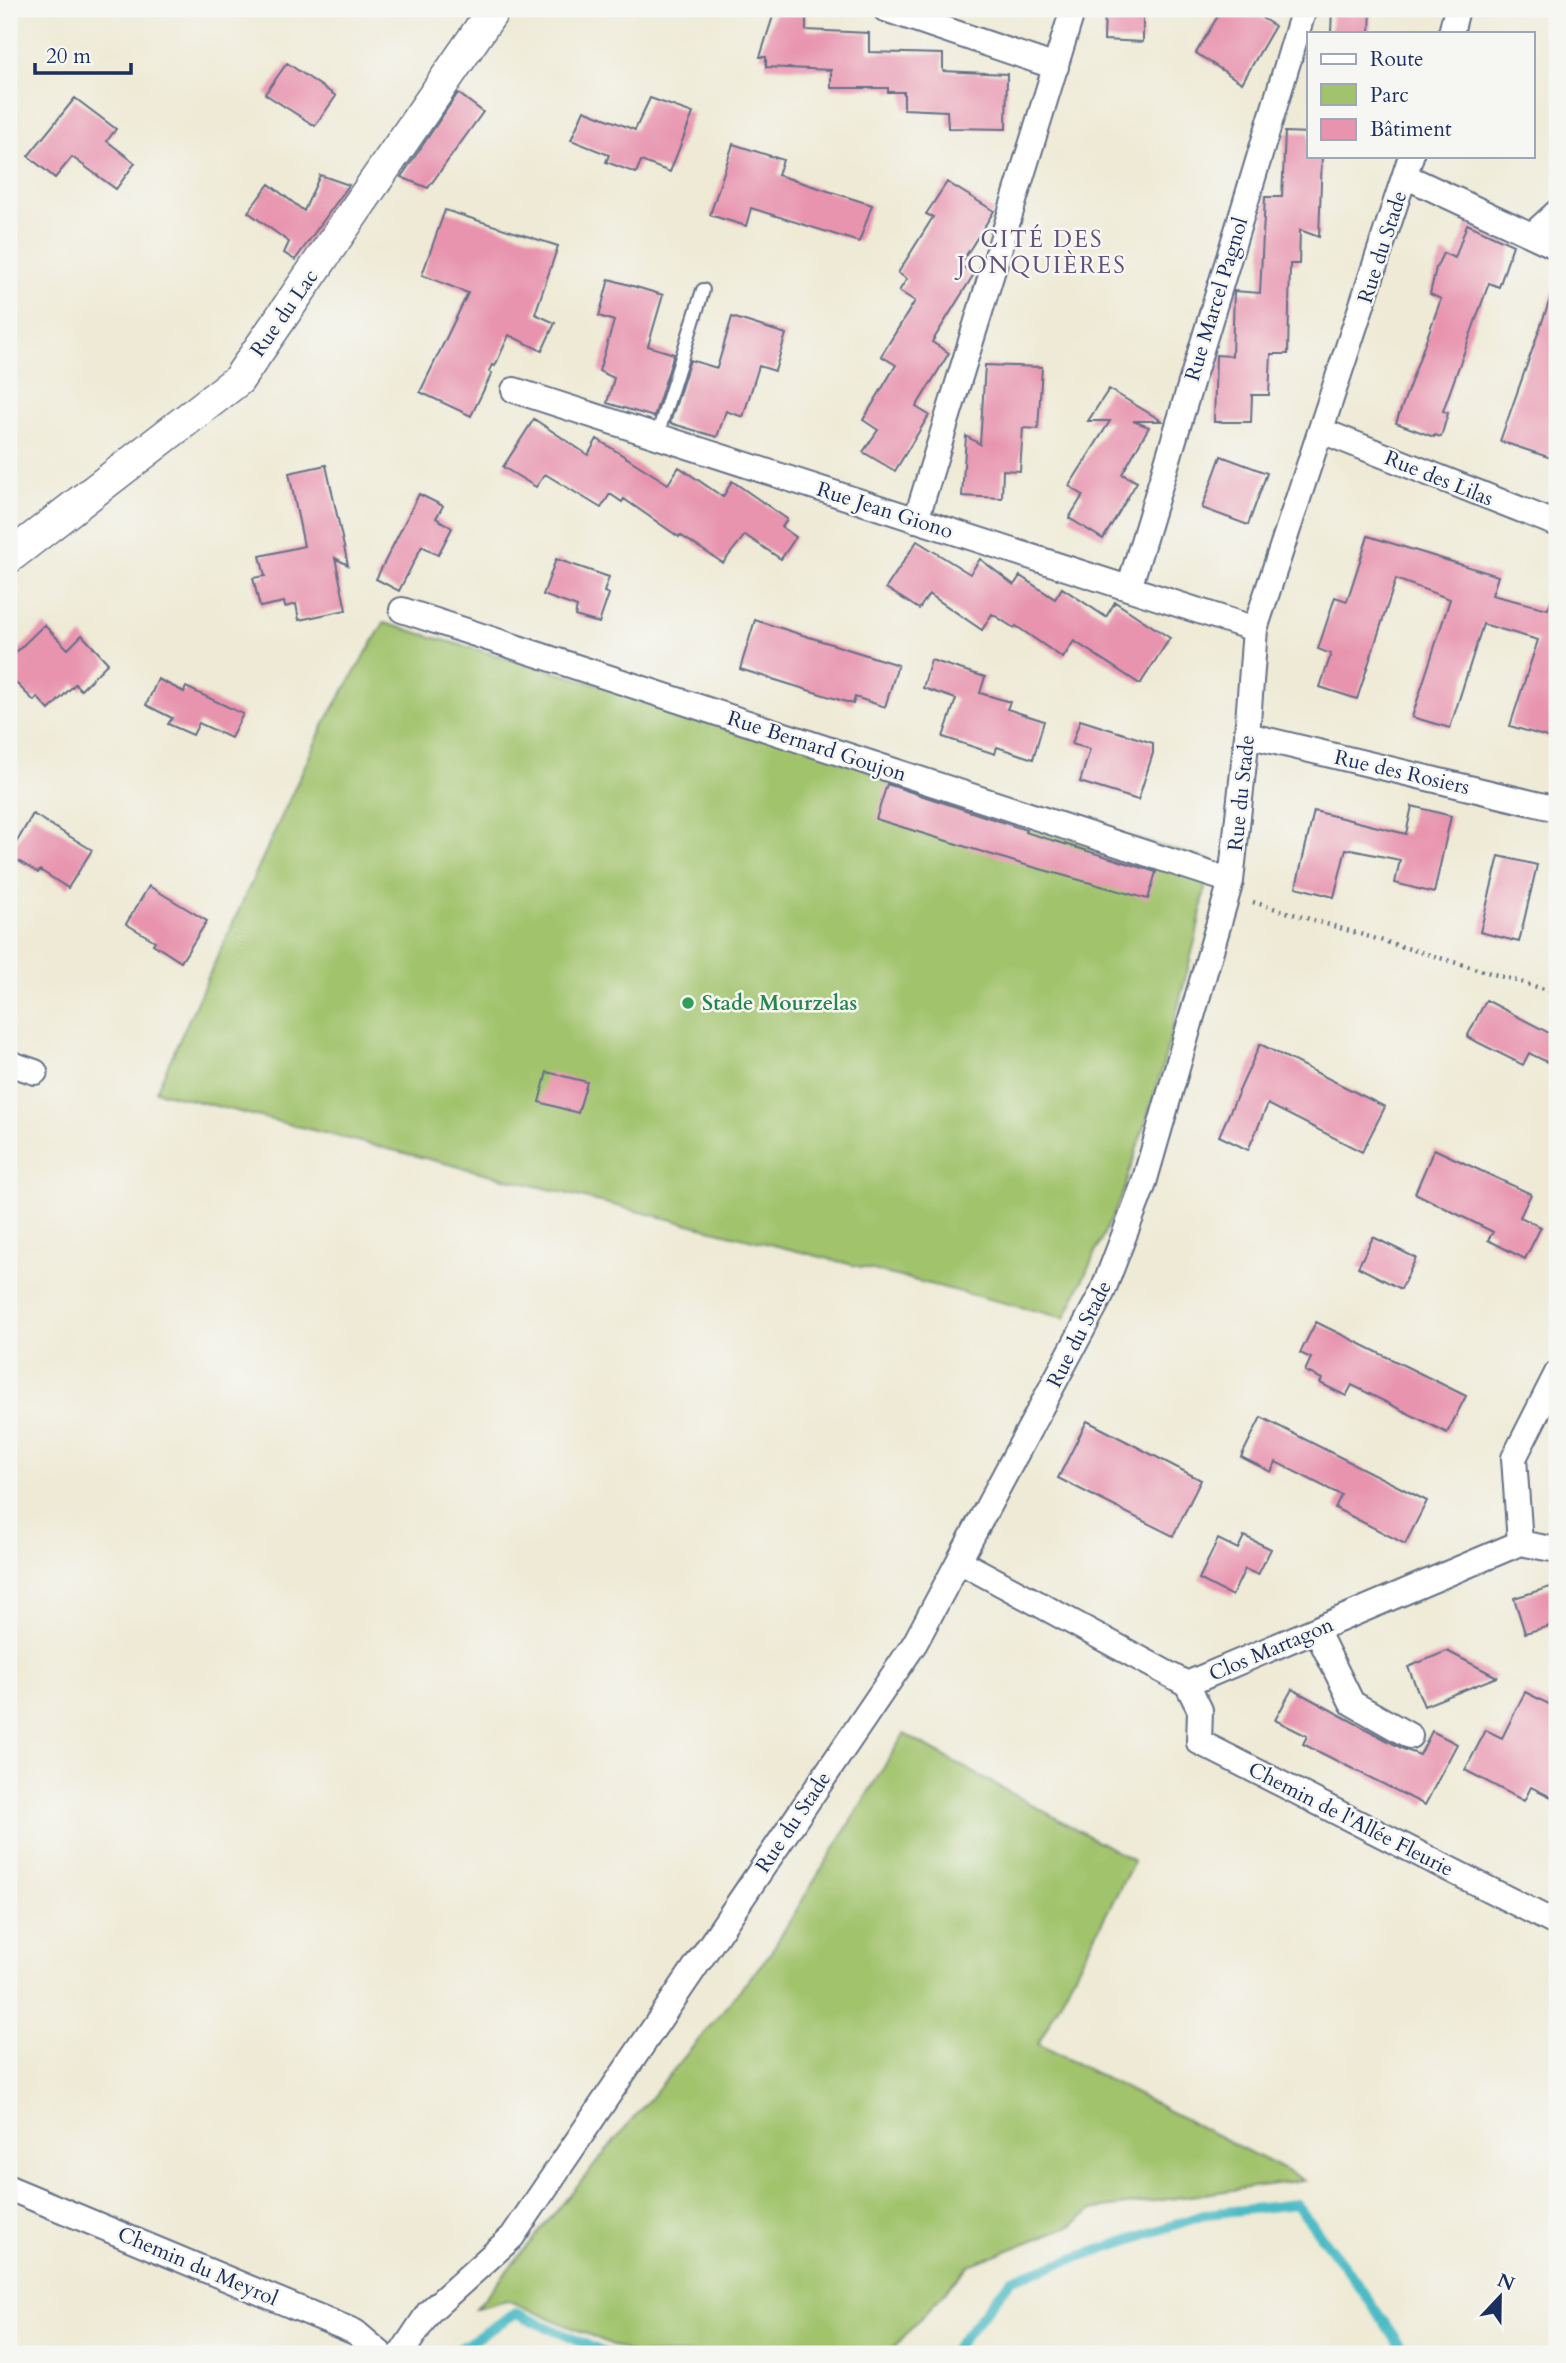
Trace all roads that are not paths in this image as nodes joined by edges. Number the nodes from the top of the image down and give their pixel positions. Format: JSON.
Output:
{"nodes":[{"id":1,"x":494,"y":9,"type":"edge"},
{"id":2,"x":885,"y":9,"type":"edge"},
{"id":3,"x":1073,"y":9,"type":"edge"},
{"id":4,"x":1304,"y":9,"type":"edge"},
{"id":5,"x":1457,"y":9,"type":"edge"},
{"id":6,"x":1451,"y":32,"type":"edge"},
{"id":7,"x":1056,"y":67,"type":"junction"},
{"id":8,"x":1408,"y":166,"type":"edge"},
{"id":9,"x":1557,"y":212,"type":"edge"},
{"id":10,"x":1532,"y":234,"type":"junction"},
{"id":11,"x":1557,"y":247,"type":"edge"},
{"id":12,"x":703,"y":290,"type":"dead end"},
{"id":13,"x":514,"y":390,"type":"dead end"},
{"id":14,"x":1322,"y":431,"type":"junction"},
{"id":15,"x":657,"y":436,"type":"junction"},
{"id":16,"x":916,"y":520,"type":"junction"},
{"id":17,"x":1557,"y":524,"type":"edge"},
{"id":18,"x":9,"y":557,"type":"edge"},
{"id":19,"x":1129,"y":588,"type":"junction"},
{"id":20,"x":402,"y":610,"type":"dead end"},
{"id":21,"x":1255,"y":629,"type":"junction"},
{"id":22,"x":1247,"y":735,"type":"junction"},
{"id":23,"x":1557,"y":809,"type":"edge"},
{"id":24,"x":1229,"y":888,"type":"junction"},
{"id":25,"x":9,"y":1063,"type":"edge"},
{"id":26,"x":35,"y":1072,"type":"dead end"},
{"id":27,"x":1557,"y":1373,"type":"edge"},
{"id":28,"x":1520,"y":1543,"type":"junction"},
{"id":29,"x":1557,"y":1550,"type":"edge"},
{"id":30,"x":959,"y":1561,"type":"junction"},
{"id":31,"x":1316,"y":1630,"type":"junction"},
{"id":32,"x":1187,"y":1684,"type":"junction"},
{"id":33,"x":1410,"y":1736,"type":"dead end"},
{"id":34,"x":1557,"y":1924,"type":"edge"},
{"id":35,"x":9,"y":2188,"type":"edge"},
{"id":36,"x":381,"y":2354,"type":"edge"},
{"id":37,"x":401,"y":2354,"type":"edge"}],
"edges":[{"from":1,"to":18,"type":"street","name":"Rue du Lac"},
{"from":2,"to":7,"type":"street"},
{"from":3,"to":7,"type":"street"},
{"from":4,"to":19,"type":"street","name":"Rue Marcel Pagnol"},
{"from":5,"to":6,"type":"street"},
{"from":7,"to":16,"type":"street"},
{"from":8,"to":10,"type":"street"},
{"from":8,"to":14,"type":"street","name":"Rue du Stade"},
{"from":9,"to":10,"type":"street"},
{"from":10,"to":11,"type":"street"},
{"from":12,"to":15,"type":"lane"},
{"from":13,"to":15,"type":"street","name":"Rue Jean Giono"},
{"from":14,"to":17,"type":"street","name":"Rue des Lilas"},
{"from":14,"to":21,"type":"street","name":"Rue du Stade"},
{"from":15,"to":16,"type":"street","name":"Rue Jean Giono"},
{"from":16,"to":19,"type":"street","name":"Rue Jean Giono"},
{"from":19,"to":21,"type":"street","name":"Rue Jean Giono"},
{"from":20,"to":24,"type":"street","name":"Rue Bernard Goujon"},
{"from":21,"to":22,"type":"street","name":"Rue du Stade"},
{"from":22,"to":23,"type":"street","name":"Rue des Rosiers"},
{"from":22,"to":24,"type":"street","name":"Rue du Stade"},
{"from":24,"to":30,"type":"street","name":"Rue du Stade"},
{"from":25,"to":26,"type":"street"},
{"from":27,"to":28,"type":"street"},
{"from":28,"to":29,"type":"street"},
{"from":28,"to":31,"type":"street","name":"Clos Martagon"},
{"from":30,"to":32,"type":"street","name":"Clos Martagon"},
{"from":30,"to":37,"type":"street","name":"Rue du Stade"},
{"from":31,"to":32,"type":"street","name":"Clos Martagon"},
{"from":31,"to":33,"type":"street"},
{"from":32,"to":34,"type":"street","name":"Chemin de l'Allée Fleurie"},
{"from":35,"to":36,"type":"street","name":"Chemin du Meyrol"}]}
